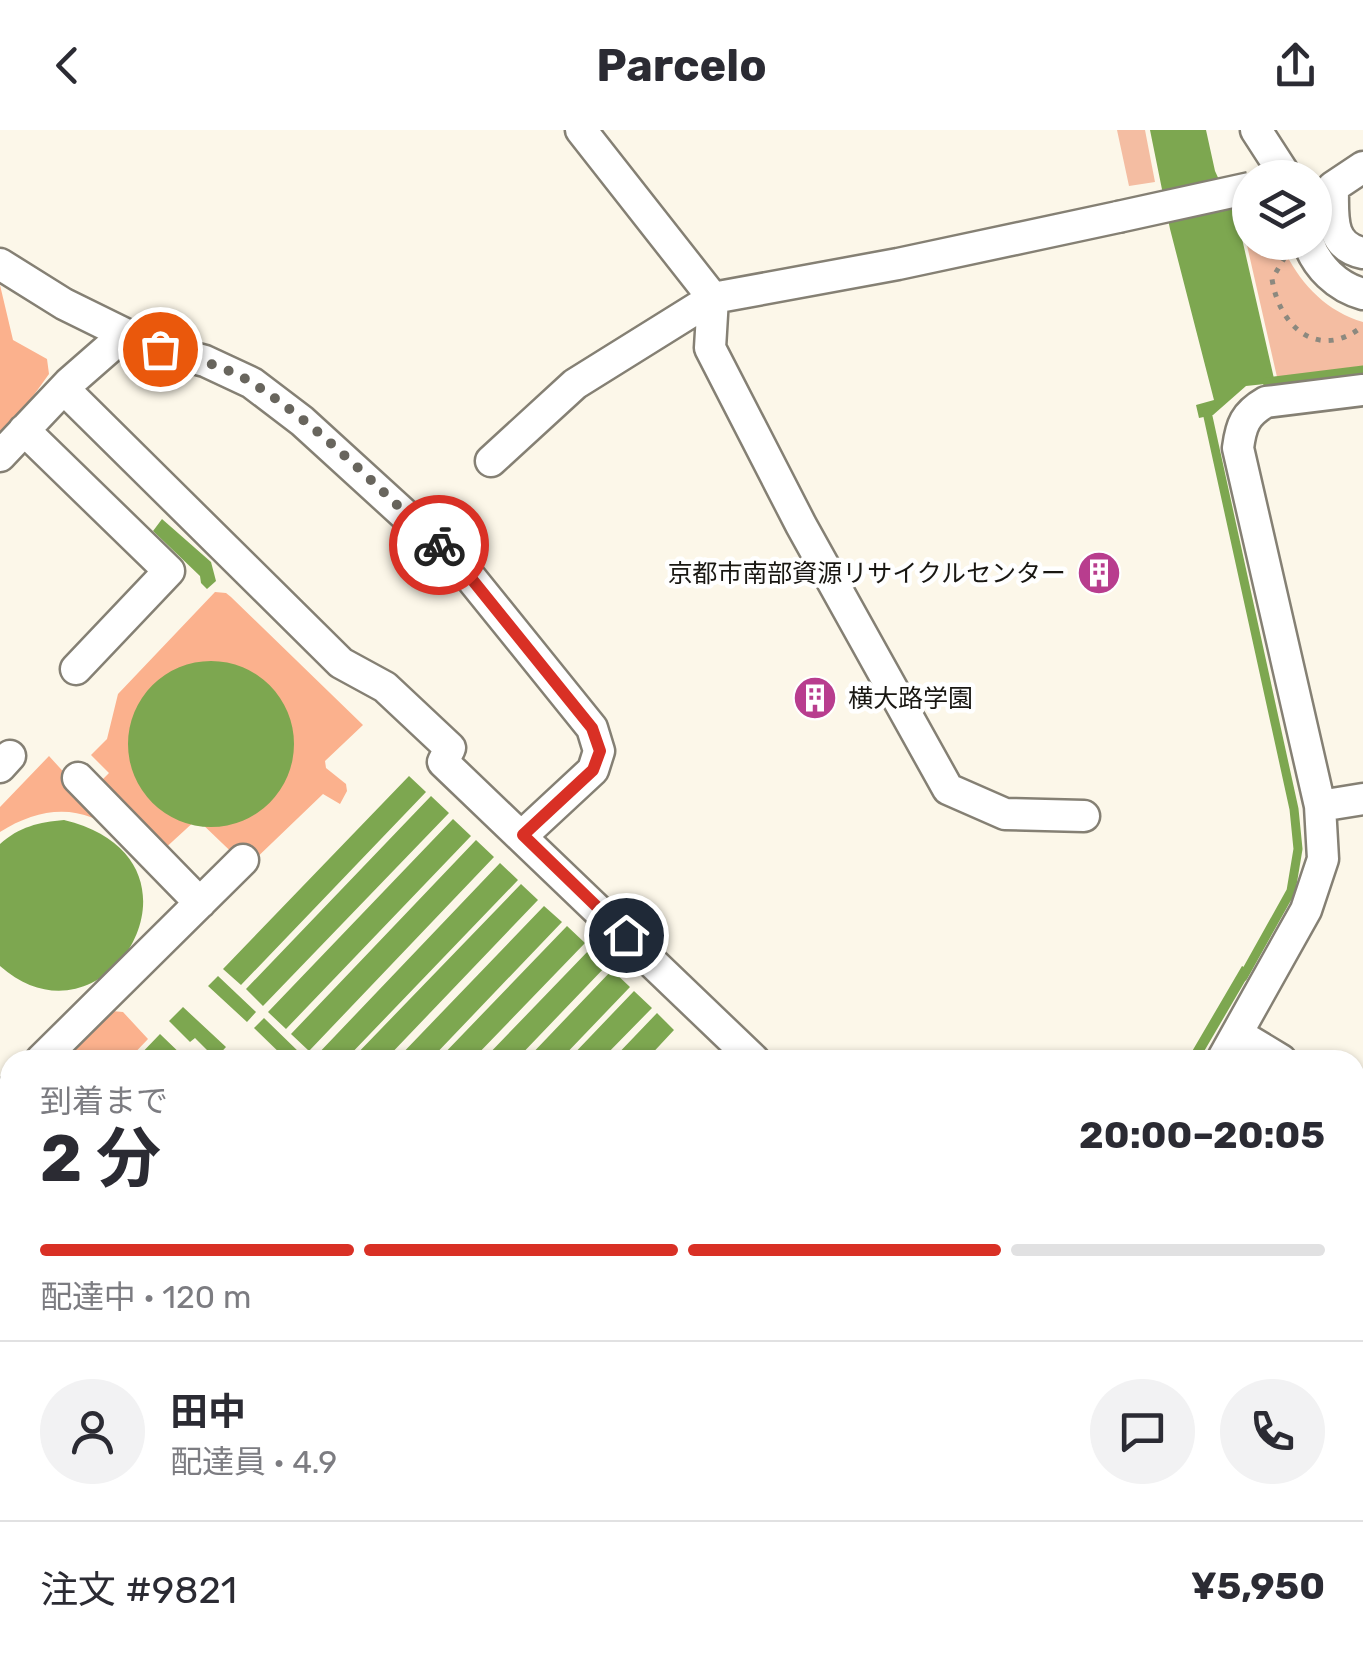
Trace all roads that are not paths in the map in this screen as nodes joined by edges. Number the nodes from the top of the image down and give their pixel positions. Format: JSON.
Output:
{"nodes":[{"id":1,"x":581,"y":130,"type":"edge"},
{"id":2,"x":1256,"y":130,"type":"edge"},
{"id":3,"x":1284,"y":130,"type":"edge"},
{"id":4,"x":1277,"y":160,"type":"edge"},
{"id":5,"x":1288,"y":160,"type":"edge"},
{"id":6,"x":1363,"y":167,"type":"edge"},
{"id":7,"x":1337,"y":187,"type":"edge"},
{"id":8,"x":1232,"y":192,"type":"edge"},
{"id":9,"x":1363,"y":254,"type":"edge"},
{"id":10,"x":1317,"y":260,"type":"edge"},
{"id":11,"x":0,"y":264,"type":"edge"},
{"id":12,"x":1363,"y":294,"type":"edge"},
{"id":13,"x":713,"y":298,"type":"junction"},
{"id":14,"x":125,"y":334,"type":"junction"},
{"id":15,"x":64,"y":389,"type":"junction"},
{"id":16,"x":1363,"y":390,"type":"edge"},
{"id":17,"x":24,"y":430,"type":"junction"},
{"id":18,"x":0,"y":456,"type":"edge"},
{"id":19,"x":490,"y":460,"type":"dead end"},
{"id":20,"x":76,"y":669,"type":"dead end"},
{"id":21,"x":78,"y":778,"type":"dead end"},
{"id":22,"x":1363,"y":799,"type":"edge"},
{"id":23,"x":1320,"y":806,"type":"junction"},
{"id":24,"x":1084,"y":816,"type":"dead end"},
{"id":25,"x":523,"y":835,"type":"junction"},
{"id":26,"x":243,"y":860,"type":"dead end"},
{"id":27,"x":200,"y":903,"type":"junction"},
{"id":28,"x":1238,"y":1034,"type":"junction"},
{"id":29,"x":51,"y":1050,"type":"edge"},
{"id":30,"x":744,"y":1050,"type":"edge"},
{"id":31,"x":1228,"y":1050,"type":"edge"},
{"id":32,"x":1264,"y":1050,"type":"edge"}],
"edges":[{"from":1,"to":13,"type":"street"},
{"from":2,"to":4,"type":"street"},
{"from":3,"to":5,"type":"street"},
{"from":6,"to":7,"type":"street"},
{"from":7,"to":9,"type":"street"},
{"from":8,"to":13,"type":"street","bridge":true},
{"from":10,"to":12,"type":"street"},
{"from":11,"to":14,"type":"street"},
{"from":13,"to":19,"type":"street"},
{"from":13,"to":24,"type":"street"},
{"from":14,"to":15,"type":"street"},
{"from":14,"to":25,"type":"street"},
{"from":15,"to":17,"type":"street"},
{"from":15,"to":25,"type":"street"},
{"from":16,"to":23,"type":"street"},
{"from":17,"to":18,"type":"street"},
{"from":17,"to":20,"type":"street"},
{"from":21,"to":27,"type":"street"},
{"from":22,"to":23,"type":"street"},
{"from":23,"to":28,"type":"street"},
{"from":25,"to":30,"type":"street"},
{"from":26,"to":27,"type":"street"},
{"from":27,"to":29,"type":"street"},
{"from":28,"to":31,"type":"street"},
{"from":28,"to":32,"type":"street"}]}
